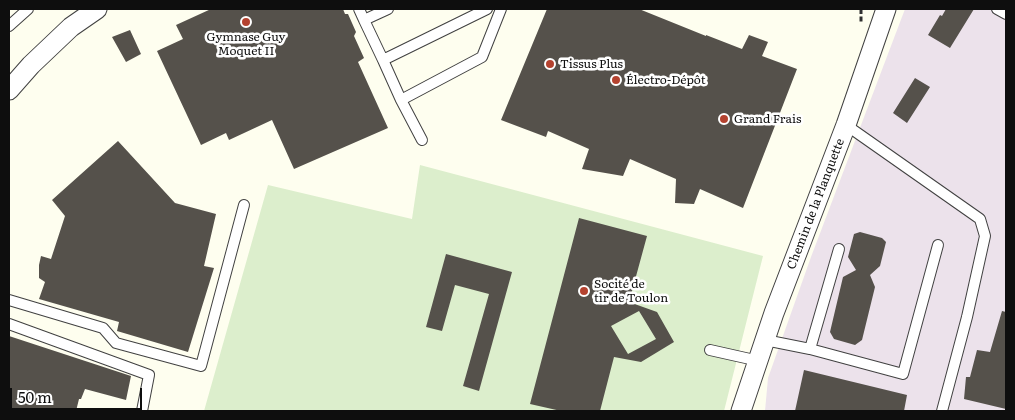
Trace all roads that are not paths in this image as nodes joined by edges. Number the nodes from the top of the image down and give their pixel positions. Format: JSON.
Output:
{"nodes":[{"id":1,"x":28,"y":9,"type":"edge"},
{"id":2,"x":359,"y":9,"type":"edge"},
{"id":3,"x":388,"y":9,"type":"edge"},
{"id":4,"x":487,"y":9,"type":"edge"},
{"id":5,"x":501,"y":9,"type":"edge"},
{"id":6,"x":872,"y":9,"type":"edge"},
{"id":7,"x":886,"y":9,"type":"edge"},
{"id":8,"x":997,"y":9,"type":"edge"},
{"id":9,"x":95,"y":10,"type":"edge"},
{"id":10,"x":1006,"y":14,"type":"edge"},
{"id":11,"x":71,"y":18,"type":"edge"},
{"id":12,"x":364,"y":20,"type":"junction"},
{"id":13,"x":9,"y":26,"type":"edge"},
{"id":14,"x":874,"y":47,"type":"junction"},
{"id":15,"x":383,"y":60,"type":"junction"},
{"id":16,"x":9,"y":90,"type":"edge"},
{"id":17,"x":401,"y":100,"type":"junction"},
{"id":18,"x":846,"y":125,"type":"junction"},
{"id":19,"x":422,"y":140,"type":"dead end"},
{"id":20,"x":244,"y":205,"type":"dead end"},
{"id":21,"x":938,"y":245,"type":"dead end"},
{"id":22,"x":839,"y":249,"type":"dead end"},
{"id":23,"x":9,"y":300,"type":"edge"},
{"id":24,"x":9,"y":324,"type":"edge"},
{"id":25,"x":765,"y":340,"type":"junction"},
{"id":26,"x":810,"y":349,"type":"junction"},
{"id":27,"x":710,"y":350,"type":"dead end"},
{"id":28,"x":759,"y":361,"type":"junction"},
{"id":29,"x":142,"y":411,"type":"edge"},
{"id":30,"x":741,"y":411,"type":"edge"},
{"id":31,"x":752,"y":411,"type":"edge"},
{"id":32,"x":942,"y":411,"type":"edge"}],
"edges":[{"from":1,"to":13,"type":"lane"},
{"from":2,"to":12,"type":"lane"},
{"from":3,"to":12,"type":"lane"},
{"from":4,"to":15,"type":"lane"},
{"from":5,"to":17,"type":"lane"},
{"from":6,"to":14,"type":"street","name":"Chemin de la Planquette"},
{"from":7,"to":14,"type":"street","name":"Chemin de la Planquette"},
{"from":8,"to":10,"type":"lane"},
{"from":9,"to":11,"type":"street"},
{"from":11,"to":16,"type":"street"},
{"from":12,"to":15,"type":"lane"},
{"from":14,"to":18,"type":"street","name":"Chemin de la Planquette"},
{"from":15,"to":17,"type":"lane"},
{"from":17,"to":19,"type":"lane"},
{"from":18,"to":25,"type":"street","name":"Chemin de la Planquette"},
{"from":18,"to":32,"type":"lane"},
{"from":20,"to":23,"type":"lane"},
{"from":21,"to":26,"type":"lane"},
{"from":22,"to":26,"type":"lane"},
{"from":24,"to":29,"type":"lane"},
{"from":25,"to":26,"type":"lane"},
{"from":25,"to":28,"type":"street","name":"Chemin de la Planquette"},
{"from":27,"to":28,"type":"lane"},
{"from":28,"to":30,"type":"street","name":"Chemin de la Planquette"},
{"from":28,"to":31,"type":"street","name":"Chemin de la Planquette"}]}
